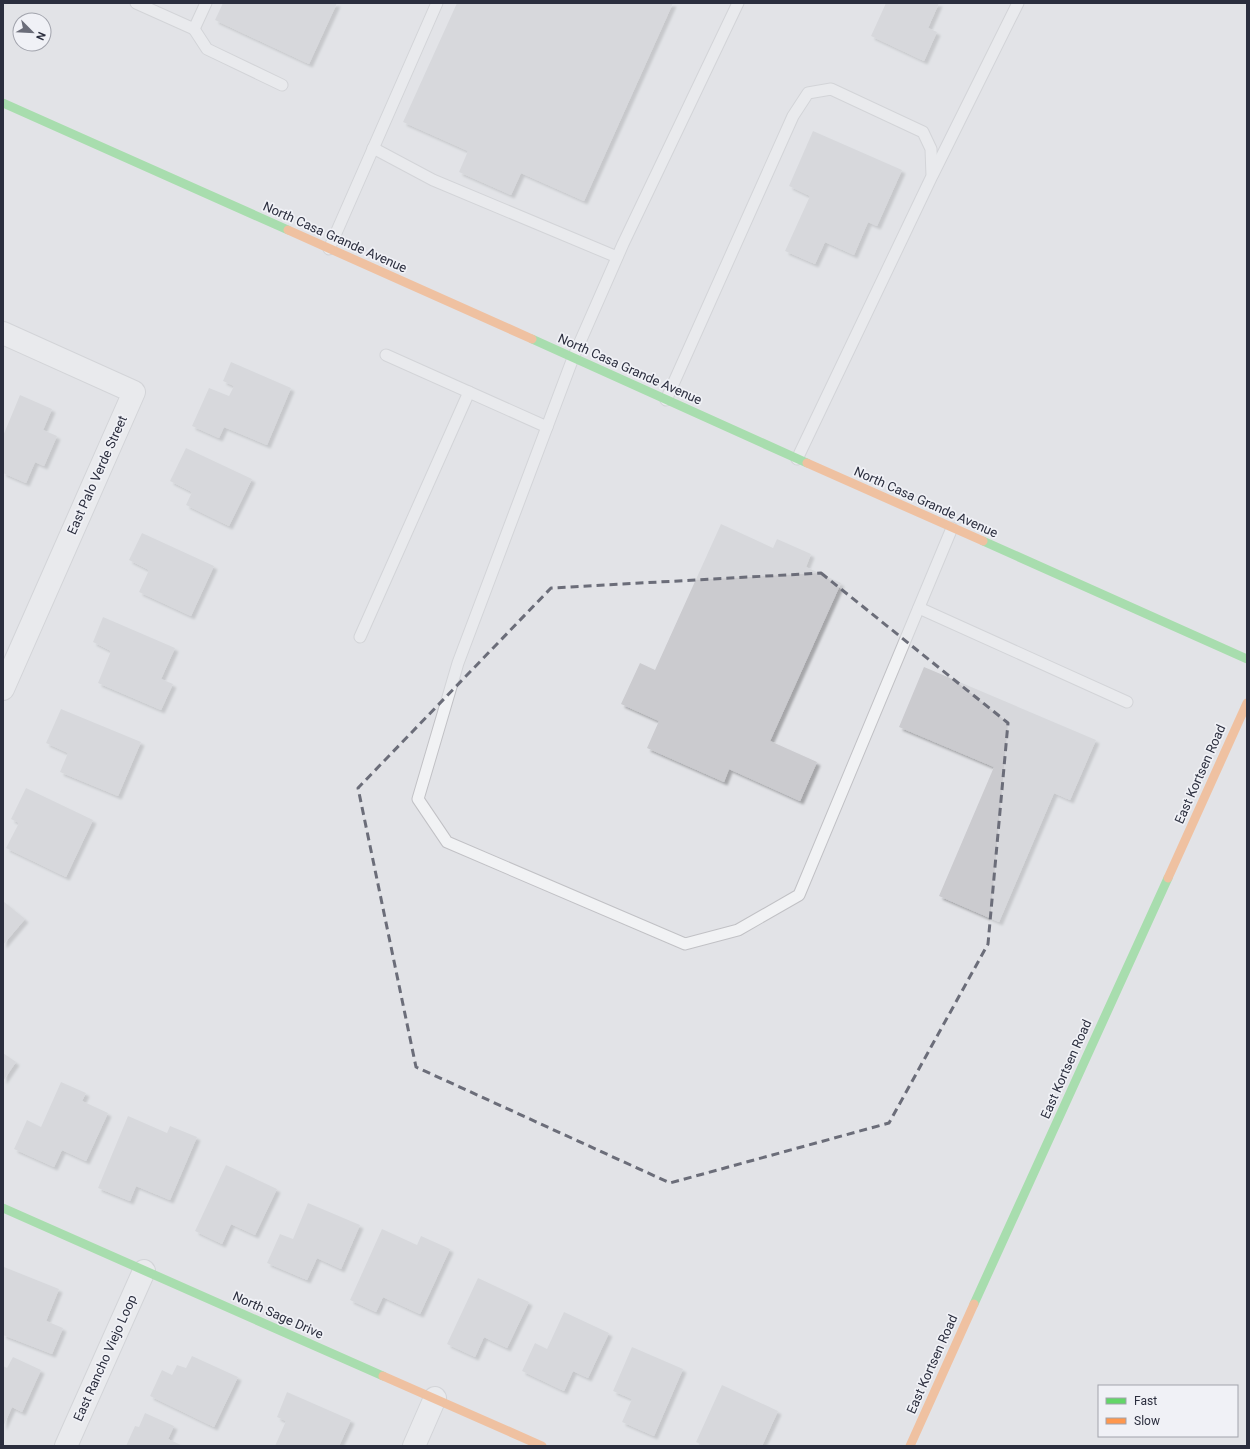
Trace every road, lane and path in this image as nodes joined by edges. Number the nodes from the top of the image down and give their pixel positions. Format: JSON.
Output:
{"nodes":[{"id":1,"x":136,"y":3,"type":"edge"},
{"id":2,"x":206,"y":3,"type":"edge"},
{"id":3,"x":437,"y":3,"type":"edge"},
{"id":4,"x":738,"y":3,"type":"edge"},
{"id":5,"x":1018,"y":3,"type":"edge"},
{"id":6,"x":194,"y":29,"type":"junction"},
{"id":7,"x":282,"y":85,"type":"dead end"},
{"id":8,"x":3,"y":103,"type":"edge"},
{"id":9,"x":373,"y":148,"type":"junction"},
{"id":10,"x":932,"y":176,"type":"junction"},
{"id":11,"x":329,"y":249,"type":"junction"},
{"id":12,"x":617,"y":257,"type":"junction"},
{"id":13,"x":3,"y":333,"type":"edge"},
{"id":14,"x":386,"y":355,"type":"dead end"},
{"id":15,"x":573,"y":358,"type":"junction"},
{"id":16,"x":469,"y":392,"type":"junction"},
{"id":17,"x":666,"y":400,"type":"junction"},
{"id":18,"x":547,"y":427,"type":"junction"},
{"id":19,"x":797,"y":459,"type":"junction"},
{"id":20,"x":952,"y":528,"type":"junction"},
{"id":21,"x":919,"y":608,"type":"junction"},
{"id":22,"x":360,"y":636,"type":"dead end"},
{"id":23,"x":1247,"y":659,"type":"edge"},
{"id":24,"x":3,"y":689,"type":"edge"},
{"id":25,"x":1126,"y":702,"type":"dead end"},
{"id":26,"x":1247,"y":703,"type":"edge"},
{"id":27,"x":3,"y":1208,"type":"edge"},
{"id":28,"x":144,"y":1271,"type":"junction"},
{"id":29,"x":435,"y":1398,"type":"junction"},
{"id":30,"x":66,"y":1446,"type":"edge"},
{"id":31,"x":414,"y":1446,"type":"edge"},
{"id":32,"x":542,"y":1446,"type":"edge"},
{"id":33,"x":910,"y":1446,"type":"edge"}],
"edges":[{"from":1,"to":6,"type":"lane"},
{"from":2,"to":6,"type":"lane"},
{"from":3,"to":9,"type":"lane"},
{"from":4,"to":12,"type":"lane"},
{"from":5,"to":10,"type":"lane"},
{"from":6,"to":7,"type":"lane"},
{"from":8,"to":11,"type":"street","name":"North Casa Grande Avenue"},
{"from":9,"to":11,"type":"lane"},
{"from":9,"to":12,"type":"lane"},
{"from":10,"to":17,"type":"lane"},
{"from":10,"to":19,"type":"lane"},
{"from":11,"to":15,"type":"street","name":"North Casa Grande Avenue"},
{"from":12,"to":15,"type":"lane"},
{"from":13,"to":24,"type":"street","name":"East Palo Verde Street"},
{"from":14,"to":16,"type":"lane"},
{"from":15,"to":17,"type":"street","name":"North Casa Grande Avenue"},
{"from":15,"to":18,"type":"lane"},
{"from":16,"to":18,"type":"lane"},
{"from":16,"to":22,"type":"lane"},
{"from":17,"to":19,"type":"street","name":"North Casa Grande Avenue"},
{"from":18,"to":21,"type":"lane"},
{"from":19,"to":20,"type":"street","name":"North Casa Grande Avenue"},
{"from":20,"to":21,"type":"lane"},
{"from":20,"to":23,"type":"street","name":"North Casa Grande Avenue"},
{"from":21,"to":25,"type":"lane"},
{"from":26,"to":33,"type":"street","name":"East Kortsen Road"},
{"from":27,"to":28,"type":"street","name":"North Sage Drive"},
{"from":28,"to":29,"type":"street","name":"North Sage Drive"},
{"from":28,"to":30,"type":"street","name":"East Rancho Viejo Loop"},
{"from":29,"to":31,"type":"street"},
{"from":29,"to":32,"type":"street","name":"North Sage Drive"}]}
